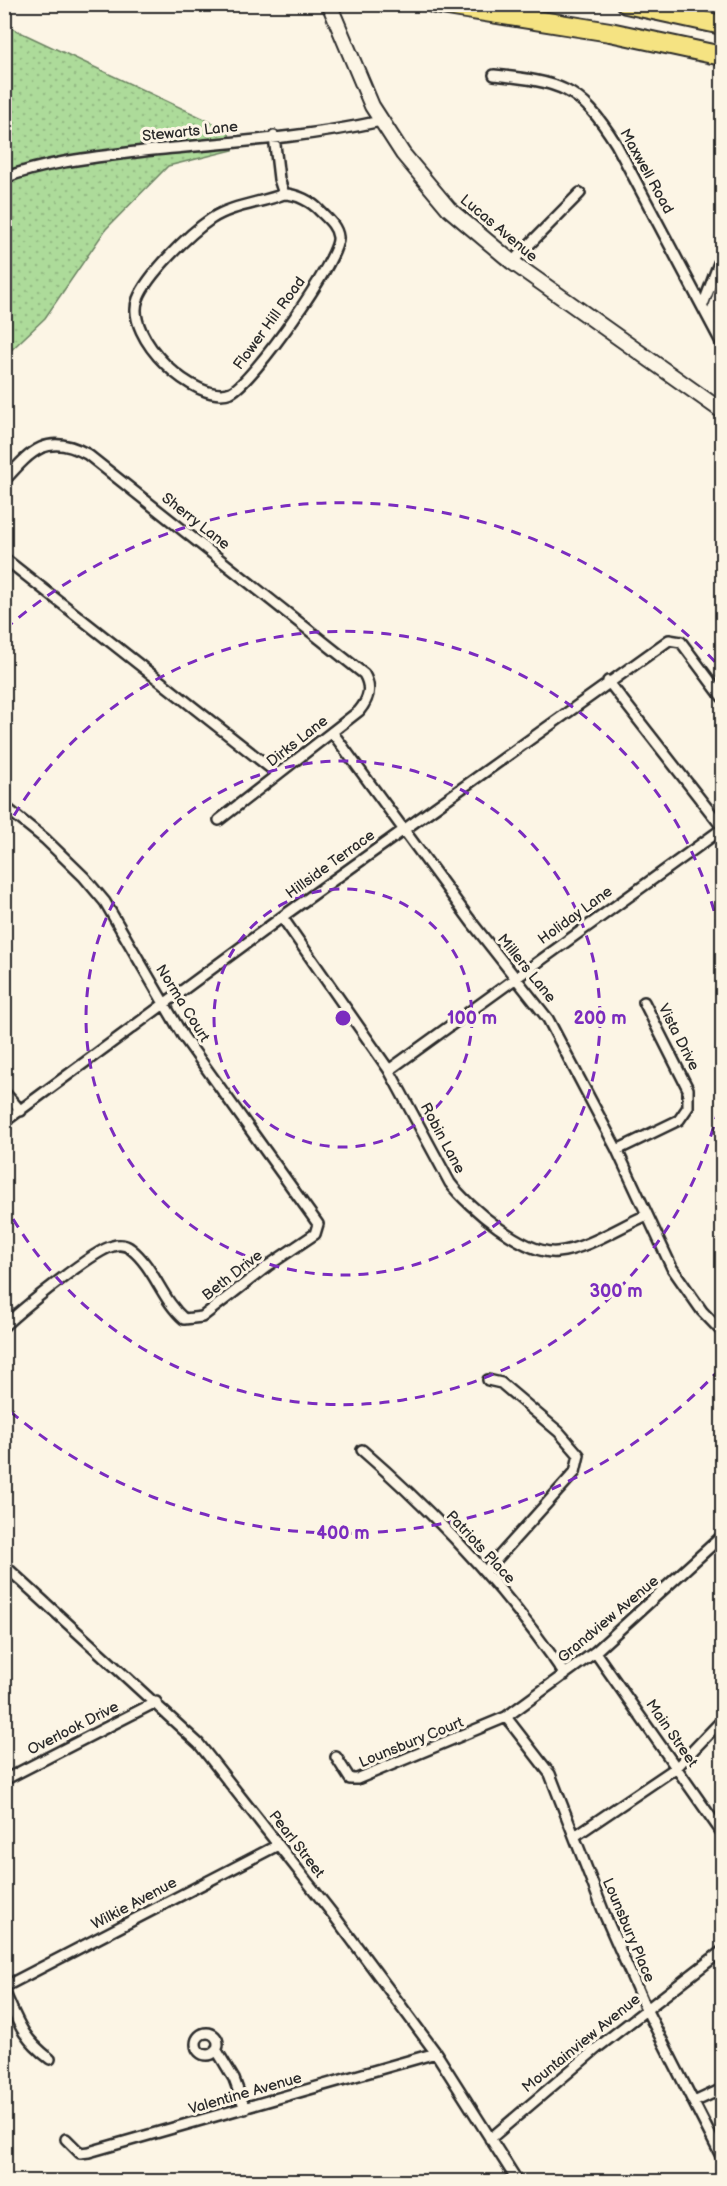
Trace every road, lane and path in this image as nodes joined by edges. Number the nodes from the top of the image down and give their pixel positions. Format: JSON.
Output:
{"nodes":[{"id":1,"x":329,"y":4,"type":"edge"},
{"id":2,"x":435,"y":4,"type":"edge"},
{"id":3,"x":626,"y":4,"type":"edge"},
{"id":4,"x":723,"y":25,"type":"edge"},
{"id":5,"x":723,"y":56,"type":"edge"},
{"id":6,"x":494,"y":75,"type":"dead end"},
{"id":7,"x":381,"y":121,"type":"junction"},
{"id":8,"x":274,"y":136,"type":"junction"},
{"id":9,"x":4,"y":178,"type":"edge"},
{"id":10,"x":580,"y":193,"type":"dead end"},
{"id":11,"x":284,"y":194,"type":"junction"},
{"id":12,"x":723,"y":255,"type":"edge"},
{"id":13,"x":512,"y":262,"type":"junction"},
{"id":14,"x":723,"y":280,"type":"edge"},
{"id":15,"x":719,"y":302,"type":"edge"},
{"id":16,"x":702,"y":305,"type":"junction"},
{"id":17,"x":723,"y":318,"type":"edge"},
{"id":18,"x":709,"y":319,"type":"junction"},
{"id":19,"x":723,"y":344,"type":"edge"},
{"id":20,"x":723,"y":411,"type":"edge"},
{"id":21,"x":4,"y":481,"type":"edge"},
{"id":22,"x":4,"y":558,"type":"edge"},
{"id":23,"x":364,"y":674,"type":"joint"},
{"id":24,"x":608,"y":681,"type":"junction"},
{"id":25,"x":723,"y":697,"type":"edge"},
{"id":26,"x":332,"y":732,"type":"junction"},
{"id":27,"x":278,"y":774,"type":"junction"},
{"id":28,"x":4,"y":806,"type":"edge"},
{"id":29,"x":219,"y":820,"type":"dead end"},
{"id":30,"x":723,"y":828,"type":"edge"},
{"id":31,"x":405,"y":829,"type":"junction"},
{"id":32,"x":282,"y":917,"type":"junction"},
{"id":33,"x":514,"y":977,"type":"junction"},
{"id":34,"x":644,"y":1002,"type":"dead end"},
{"id":35,"x":164,"y":1004,"type":"junction"},
{"id":36,"x":389,"y":1070,"type":"junction"},
{"id":37,"x":4,"y":1092,"type":"edge"},
{"id":38,"x":21,"y":1111,"type":"junction"},
{"id":39,"x":4,"y":1122,"type":"edge"},
{"id":40,"x":617,"y":1150,"type":"junction"},
{"id":41,"x":646,"y":1215,"type":"junction"},
{"id":42,"x":317,"y":1230,"type":"joint"},
{"id":43,"x":4,"y":1326,"type":"edge"},
{"id":44,"x":723,"y":1332,"type":"edge"},
{"id":45,"x":488,"y":1380,"type":"dead end"},
{"id":46,"x":362,"y":1450,"type":"dead end"},
{"id":47,"x":723,"y":1536,"type":"edge"},
{"id":48,"x":4,"y":1565,"type":"edge"},
{"id":49,"x":486,"y":1570,"type":"junction"},
{"id":50,"x":595,"y":1652,"type":"junction"},
{"id":51,"x":566,"y":1675,"type":"junction"},
{"id":52,"x":156,"y":1702,"type":"junction"},
{"id":53,"x":506,"y":1717,"type":"junction"},
{"id":54,"x":723,"y":1720,"type":"edge"},
{"id":55,"x":336,"y":1757,"type":"dead end"},
{"id":56,"x":677,"y":1767,"type":"junction"},
{"id":57,"x":4,"y":1780,"type":"edge"},
{"id":58,"x":723,"y":1833,"type":"edge"},
{"id":59,"x":575,"y":1836,"type":"junction"},
{"id":60,"x":278,"y":1845,"type":"junction"},
{"id":61,"x":723,"y":1951,"type":"edge"},
{"id":62,"x":4,"y":1989,"type":"edge"},
{"id":63,"x":646,"y":2009,"type":"junction"},
{"id":64,"x":216,"y":2049,"type":"dead end"},
{"id":65,"x":436,"y":2053,"type":"junction"},
{"id":66,"x":50,"y":2059,"type":"dead end"},
{"id":67,"x":723,"y":2089,"type":"edge"},
{"id":68,"x":694,"y":2102,"type":"junction"},
{"id":69,"x":245,"y":2109,"type":"junction"},
{"id":70,"x":66,"y":2139,"type":"dead end"},
{"id":71,"x":490,"y":2139,"type":"junction"},
{"id":72,"x":723,"y":2158,"type":"edge"},
{"id":73,"x":518,"y":2181,"type":"edge"}],
"edges":[{"from":1,"to":7,"type":"street","name":"Lucas Avenue"},
{"from":2,"to":5,"type":"highway"},
{"from":3,"to":4,"type":"highway"},
{"from":6,"to":16,"type":"street","name":"Maxwell Road"},
{"from":7,"to":8,"type":"street","name":"Stewarts Lane"},
{"from":7,"to":13,"type":"street","name":"Lucas Avenue"},
{"from":8,"to":9,"type":"street","name":"Stewarts Lane"},
{"from":8,"to":11,"type":"street"},
{"from":10,"to":13,"type":"street"},
{"from":11,"to":11,"type":"street","name":"Flower Hill Road"},
{"from":12,"to":16,"type":"street"},
{"from":13,"to":20,"type":"street","name":"Lucas Avenue"},
{"from":14,"to":15,"type":"street"},
{"from":15,"to":18,"type":"street"},
{"from":16,"to":18,"type":"street","name":"Maxwell Road"},
{"from":17,"to":18,"type":"street"},
{"from":18,"to":19,"type":"street","name":"Maxwell Road"},
{"from":21,"to":23,"type":"street","name":"Sherry Lane"},
{"from":22,"to":27,"type":"street"},
{"from":23,"to":26,"type":"street","name":"Dirks Lane"},
{"from":24,"to":25,"type":"street","name":"Hillside Terrace"},
{"from":24,"to":30,"type":"street"},
{"from":24,"to":31,"type":"street","name":"Hillside Terrace"},
{"from":26,"to":27,"type":"street","name":"Dirks Lane"},
{"from":26,"to":31,"type":"street","name":"Millers Lane"},
{"from":27,"to":29,"type":"street","name":"Dirks Lane"},
{"from":28,"to":35,"type":"street","name":"Norma Court"},
{"from":30,"to":33,"type":"street","name":"Holiday Lane"},
{"from":31,"to":32,"type":"street","name":"Hillside Terrace"},
{"from":31,"to":33,"type":"street","name":"Millers Lane"},
{"from":32,"to":35,"type":"street","name":"Hillside Terrace"},
{"from":32,"to":36,"type":"street","name":"Robin Lane"},
{"from":33,"to":36,"type":"street","name":"Holiday Lane"},
{"from":33,"to":40,"type":"street","name":"Millers Lane"},
{"from":34,"to":40,"type":"street","name":"Vista Drive"},
{"from":35,"to":38,"type":"street","name":"Hillside Terrace"},
{"from":35,"to":42,"type":"street","name":"Norma Court"},
{"from":36,"to":41,"type":"street","name":"Robin Lane"},
{"from":37,"to":38,"type":"street"},
{"from":38,"to":39,"type":"street","name":"Hillside Terrace"},
{"from":40,"to":41,"type":"street","name":"Millers Lane"},
{"from":41,"to":44,"type":"street","name":"Millers Lane"},
{"from":42,"to":43,"type":"street","name":"Beth Drive"},
{"from":45,"to":49,"type":"street"},
{"from":46,"to":49,"type":"street","name":"Patriots Place"},
{"from":47,"to":50,"type":"street","name":"Grandview Avenue"},
{"from":48,"to":52,"type":"street","name":"Pearl Street"},
{"from":49,"to":51,"type":"street","name":"Patriots Place"},
{"from":50,"to":51,"type":"street","name":"Grandview Avenue"},
{"from":50,"to":56,"type":"street","name":"Main Street"},
{"from":51,"to":53,"type":"street","name":"Grandview Avenue"},
{"from":52,"to":57,"type":"street","name":"Overlook Drive"},
{"from":52,"to":60,"type":"street","name":"Pearl Street"},
{"from":53,"to":55,"type":"street","name":"Lounsbury Court"},
{"from":53,"to":59,"type":"street","name":"Lounsbury Place"},
{"from":54,"to":56,"type":"street"},
{"from":56,"to":58,"type":"street","name":"Main Street"},
{"from":56,"to":59,"type":"street"},
{"from":59,"to":63,"type":"street","name":"Lounsbury Place"},
{"from":60,"to":62,"type":"street","name":"Wilkie Avenue"},
{"from":60,"to":65,"type":"street","name":"Pearl Street"},
{"from":61,"to":63,"type":"street","name":"Mountainview Avenue"},
{"from":62,"to":66,"type":"street"},
{"from":63,"to":68,"type":"street","name":"Lounsbury Place"},
{"from":63,"to":71,"type":"street","name":"Mountainview Avenue"},
{"from":64,"to":69,"type":"street"},
{"from":65,"to":69,"type":"street","name":"Valentine Avenue"},
{"from":65,"to":71,"type":"street","name":"Pearl Street"},
{"from":67,"to":68,"type":"street"},
{"from":68,"to":72,"type":"street","name":"Lounsbury Place"},
{"from":69,"to":70,"type":"street","name":"Valentine Avenue"},
{"from":71,"to":73,"type":"street","name":"Pearl Street"}]}
